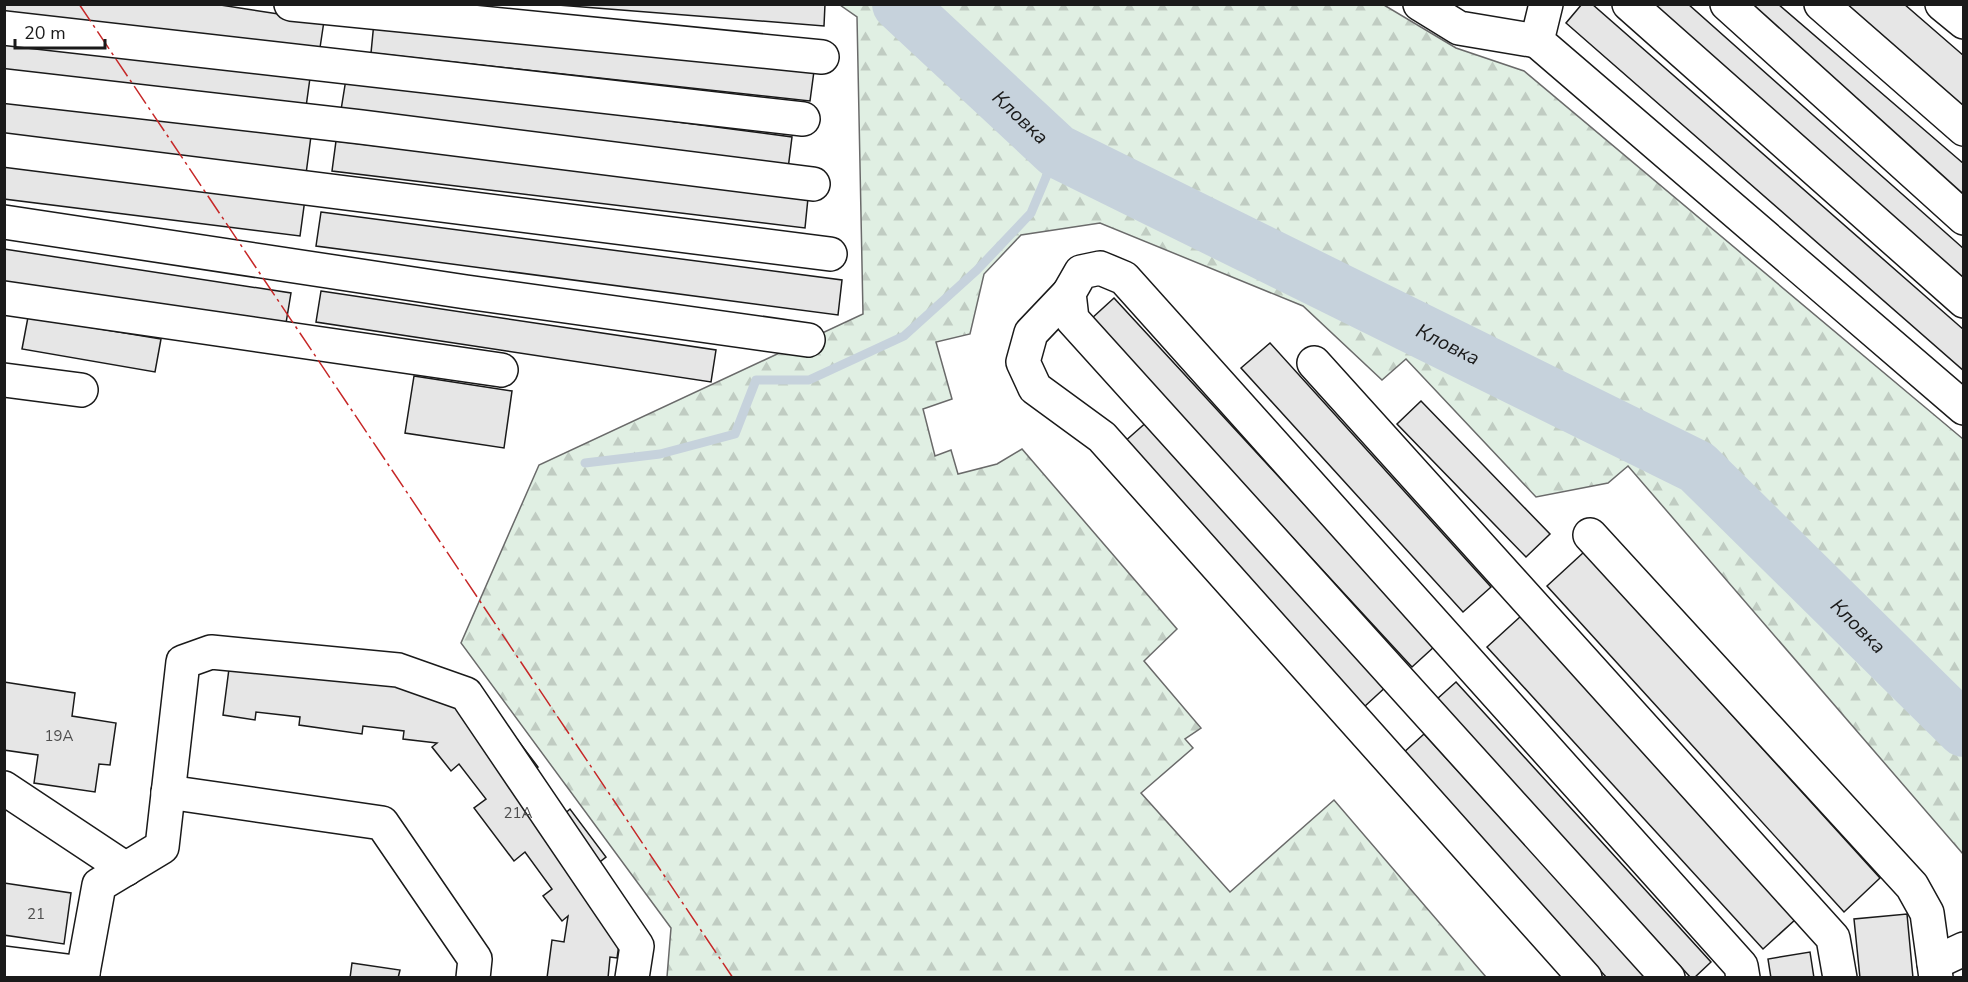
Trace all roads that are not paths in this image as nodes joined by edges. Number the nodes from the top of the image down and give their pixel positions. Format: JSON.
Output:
{"nodes":[{"id":1,"x":291,"y":4,"type":"edge"},
{"id":2,"x":1420,"y":4,"type":"edge"},
{"id":3,"x":1546,"y":4,"type":"edge"},
{"id":4,"x":1629,"y":4,"type":"edge"},
{"id":5,"x":1727,"y":4,"type":"edge"},
{"id":6,"x":1821,"y":4,"type":"edge"},
{"id":7,"x":1942,"y":4,"type":"edge"},
{"id":8,"x":1964,"y":22,"type":"edge"},
{"id":9,"x":4,"y":28,"type":"edge"},
{"id":10,"x":1537,"y":41,"type":"junction"},
{"id":11,"x":822,"y":57,"type":"dead end"},
{"id":12,"x":4,"y":86,"type":"edge"},
{"id":13,"x":803,"y":120,"type":"dead end"},
{"id":14,"x":1964,"y":129,"type":"edge"},
{"id":15,"x":4,"y":150,"type":"edge"},
{"id":16,"x":813,"y":184,"type":"dead end"},
{"id":17,"x":1964,"y":218,"type":"edge"},
{"id":18,"x":4,"y":222,"type":"edge"},
{"id":19,"x":830,"y":254,"type":"dead end"},
{"id":20,"x":1070,"y":292,"type":"junction"},
{"id":21,"x":4,"y":298,"type":"edge"},
{"id":22,"x":1964,"y":301,"type":"edge"},
{"id":23,"x":808,"y":340,"type":"dead end"},
{"id":24,"x":1314,"y":363,"type":"dead end"},
{"id":25,"x":501,"y":370,"type":"dead end"},
{"id":26,"x":4,"y":380,"type":"edge"},
{"id":27,"x":81,"y":390,"type":"dead end"},
{"id":28,"x":1964,"y":408,"type":"edge"},
{"id":29,"x":1590,"y":536,"type":"dead end"},
{"id":30,"x":4,"y":788,"type":"edge"},
{"id":31,"x":168,"y":792,"type":"junction"},
{"id":32,"x":126,"y":868,"type":"junction"},
{"id":33,"x":1964,"y":949,"type":"edge"},
{"id":34,"x":4,"y":963,"type":"edge"},
{"id":35,"x":1935,"y":970,"type":"edge"},
{"id":36,"x":82,"y":975,"type":"edge"},
{"id":37,"x":473,"y":978,"type":"edge"},
{"id":38,"x":632,"y":978,"type":"edge"},
{"id":39,"x":1585,"y":978,"type":"edge"},
{"id":40,"x":1668,"y":978,"type":"edge"},
{"id":41,"x":1743,"y":978,"type":"edge"},
{"id":42,"x":1840,"y":978,"type":"edge"}],
"edges":[{"from":1,"to":11,"type":"lane"},
{"from":2,"to":10,"type":"lane"},
{"from":3,"to":10,"type":"lane"},
{"from":4,"to":22,"type":"lane"},
{"from":5,"to":17,"type":"lane"},
{"from":6,"to":14,"type":"lane"},
{"from":7,"to":8,"type":"lane"},
{"from":9,"to":13,"type":"lane"},
{"from":10,"to":28,"type":"lane"},
{"from":12,"to":16,"type":"lane"},
{"from":15,"to":19,"type":"lane"},
{"from":18,"to":23,"type":"lane"},
{"from":20,"to":39,"type":"lane"},
{"from":20,"to":40,"type":"lane"},
{"from":20,"to":41,"type":"lane"},
{"from":21,"to":25,"type":"lane"},
{"from":24,"to":42,"type":"lane"},
{"from":26,"to":27,"type":"lane"},
{"from":29,"to":35,"type":"lane"},
{"from":30,"to":32,"type":"lane"},
{"from":31,"to":32,"type":"lane"},
{"from":31,"to":37,"type":"lane"},
{"from":31,"to":38,"type":"lane"},
{"from":32,"to":36,"type":"lane"},
{"from":33,"to":35,"type":"lane"},
{"from":34,"to":36,"type":"lane"}]}
